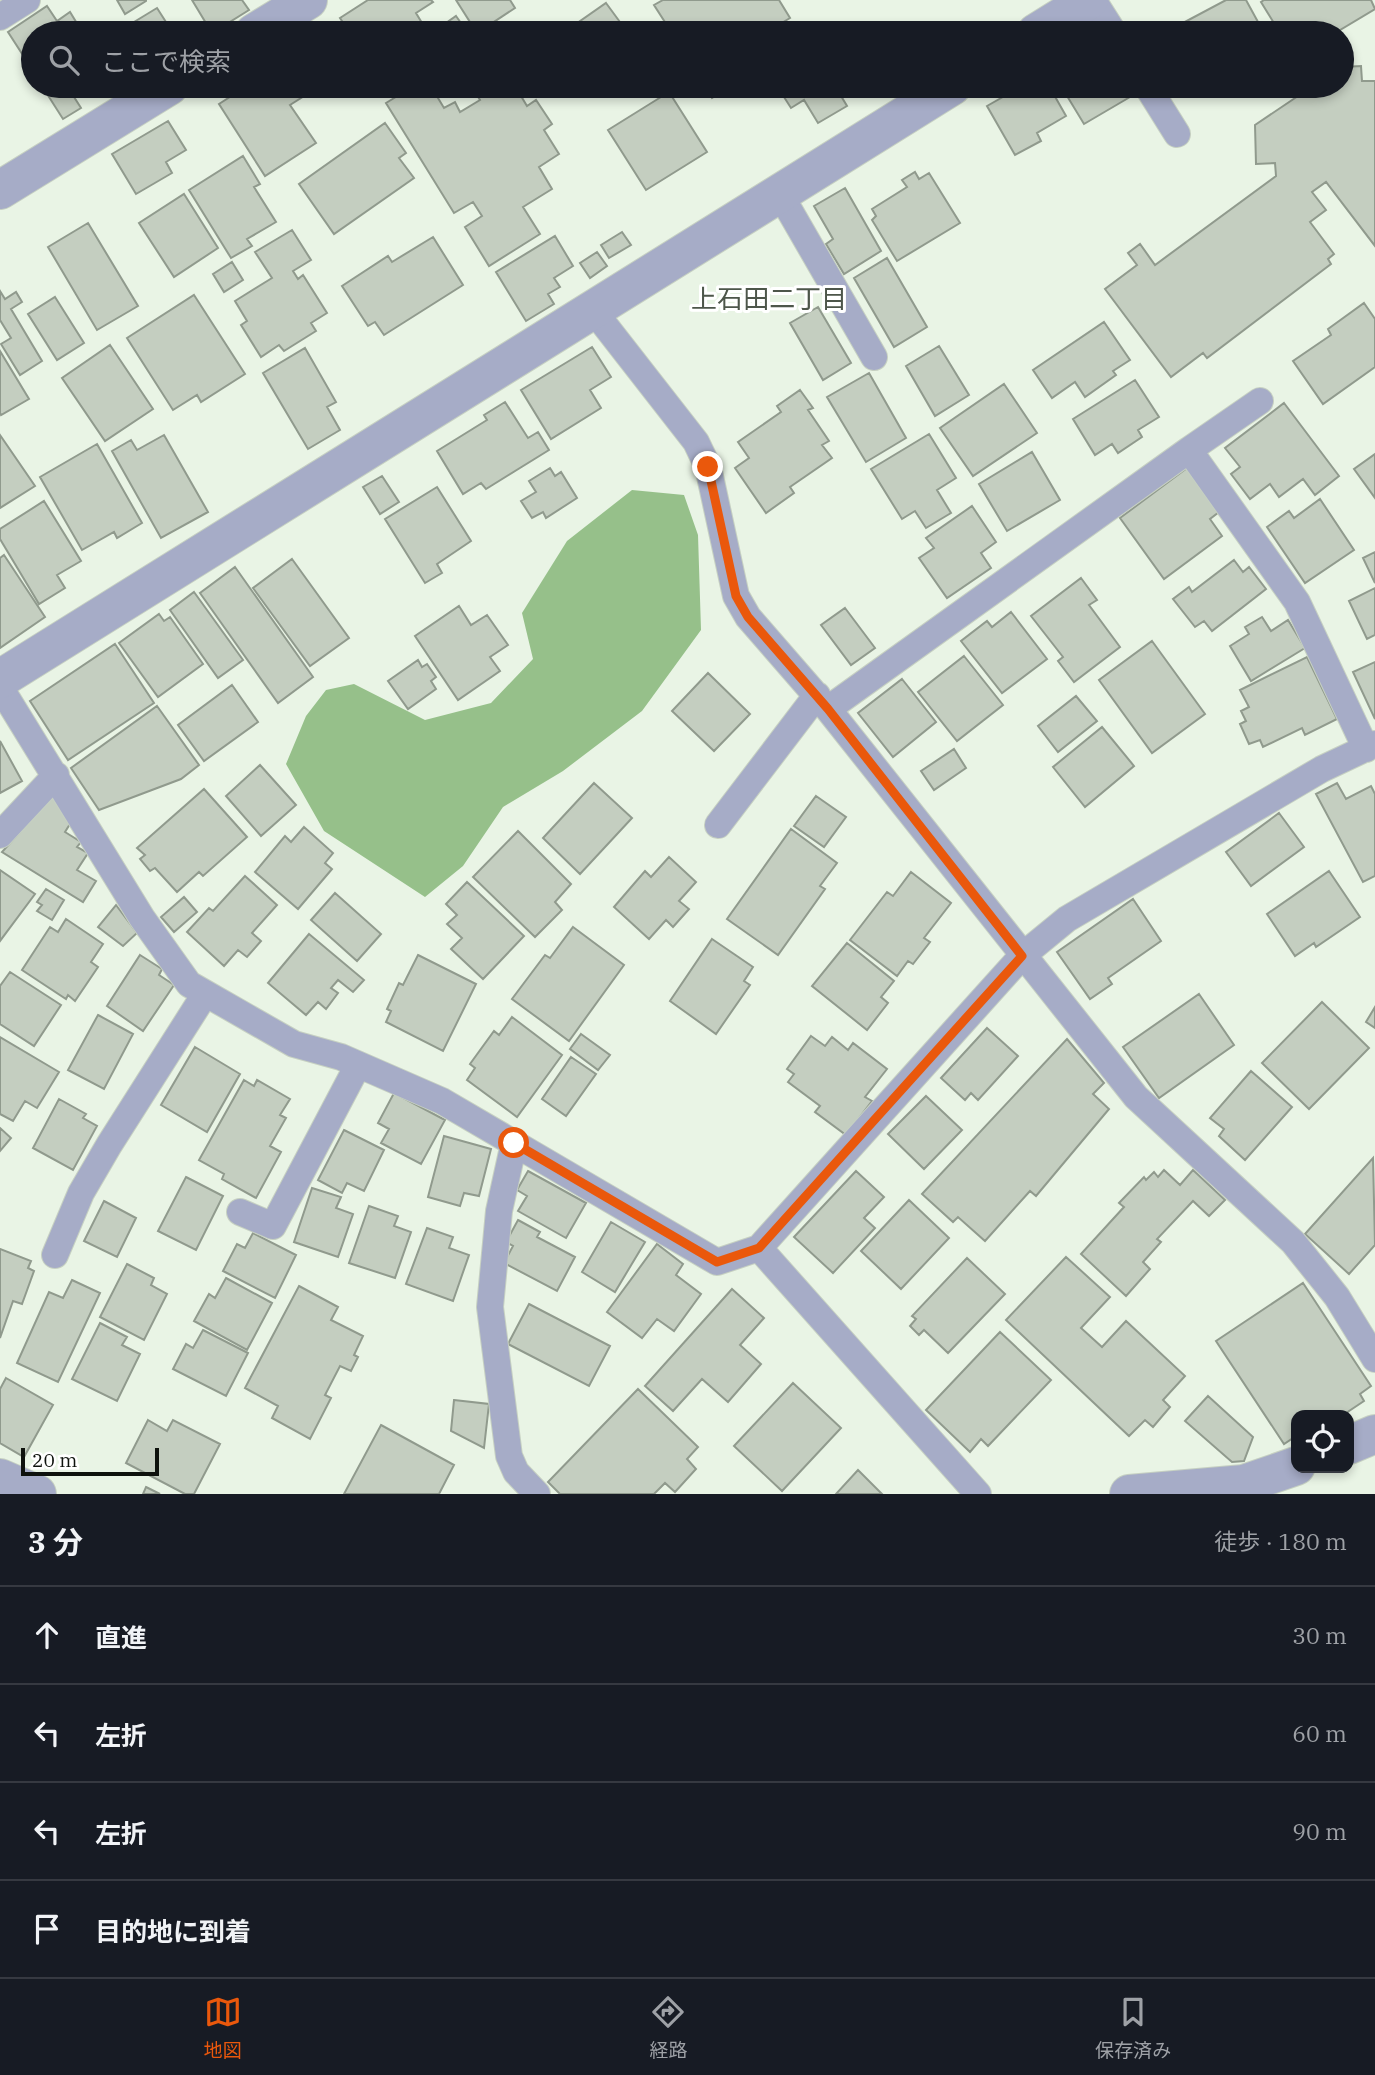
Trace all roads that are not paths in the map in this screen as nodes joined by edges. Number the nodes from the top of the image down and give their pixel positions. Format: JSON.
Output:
{"nodes":[{"id":1,"x":27,"y":0,"type":"edge"},
{"id":2,"x":308,"y":0,"type":"edge"},
{"id":3,"x":1091,"y":0,"type":"edge"},
{"id":4,"x":0,"y":16,"type":"edge"},
{"id":5,"x":274,"y":21,"type":"edge"},
{"id":6,"x":1056,"y":21,"type":"edge"},
{"id":7,"x":1106,"y":21,"type":"edge"},
{"id":8,"x":150,"y":98,"type":"edge"},
{"id":9,"x":933,"y":98,"type":"edge"},
{"id":10,"x":1154,"y":98,"type":"edge"},
{"id":11,"x":1177,"y":134,"type":"dead end"},
{"id":12,"x":0,"y":190,"type":"edge"},
{"id":13,"x":780,"y":194,"type":"junction"},
{"id":14,"x":593,"y":310,"type":"junction"},
{"id":15,"x":874,"y":357,"type":"dead end"},
{"id":16,"x":1260,"y":401,"type":"dead end"},
{"id":17,"x":1189,"y":450,"type":"junction"},
{"id":18,"x":0,"y":679,"type":"edge"},
{"id":19,"x":0,"y":687,"type":"edge"},
{"id":20,"x":822,"y":702,"type":"junction"},
{"id":21,"x":1371,"y":747,"type":"edge"},
{"id":22,"x":56,"y":775,"type":"junction"},
{"id":23,"x":718,"y":825,"type":"dead end"},
{"id":24,"x":0,"y":835,"type":"edge"},
{"id":25,"x":1022,"y":956,"type":"junction"},
{"id":26,"x":205,"y":994,"type":"junction"},
{"id":27,"x":358,"y":1065,"type":"junction"},
{"id":28,"x":514,"y":1143,"type":"junction"},
{"id":29,"x":240,"y":1212,"type":"dead end"},
{"id":30,"x":759,"y":1248,"type":"junction"},
{"id":31,"x":55,"y":1255,"type":"dead end"},
{"id":32,"x":1375,"y":1359,"type":"edge"},
{"id":33,"x":1375,"y":1434,"type":"edge"},
{"id":34,"x":1354,"y":1443,"type":"edge"},
{"id":35,"x":1291,"y":1468,"type":"edge"},
{"id":36,"x":0,"y":1478,"type":"edge"},
{"id":37,"x":37,"y":1494,"type":"edge"},
{"id":38,"x":537,"y":1494,"type":"edge"},
{"id":39,"x":978,"y":1494,"type":"edge"},
{"id":40,"x":1129,"y":1494,"type":"edge"}],
"edges":[{"from":1,"to":4,"type":"lane"},
{"from":2,"to":5,"type":"street"},
{"from":3,"to":6,"type":"street"},
{"from":3,"to":7,"type":"lane"},
{"from":8,"to":12,"type":"street"},
{"from":9,"to":13,"type":"street"},
{"from":10,"to":11,"type":"lane"},
{"from":13,"to":14,"type":"street"},
{"from":13,"to":15,"type":"lane"},
{"from":14,"to":18,"type":"street"},
{"from":14,"to":20,"type":"lane"},
{"from":16,"to":17,"type":"lane"},
{"from":17,"to":20,"type":"lane"},
{"from":17,"to":21,"type":"lane"},
{"from":19,"to":22,"type":"lane"},
{"from":20,"to":23,"type":"lane"},
{"from":20,"to":25,"type":"lane"},
{"from":21,"to":25,"type":"lane"},
{"from":22,"to":24,"type":"lane"},
{"from":22,"to":26,"type":"lane"},
{"from":25,"to":30,"type":"lane"},
{"from":25,"to":32,"type":"lane"},
{"from":26,"to":27,"type":"lane"},
{"from":26,"to":31,"type":"lane"},
{"from":27,"to":28,"type":"lane"},
{"from":27,"to":29,"type":"lane"},
{"from":28,"to":30,"type":"lane"},
{"from":28,"to":38,"type":"lane"},
{"from":30,"to":39,"type":"lane"},
{"from":33,"to":34,"type":"street"},
{"from":35,"to":40,"type":"street"},
{"from":36,"to":37,"type":"street"}]}
